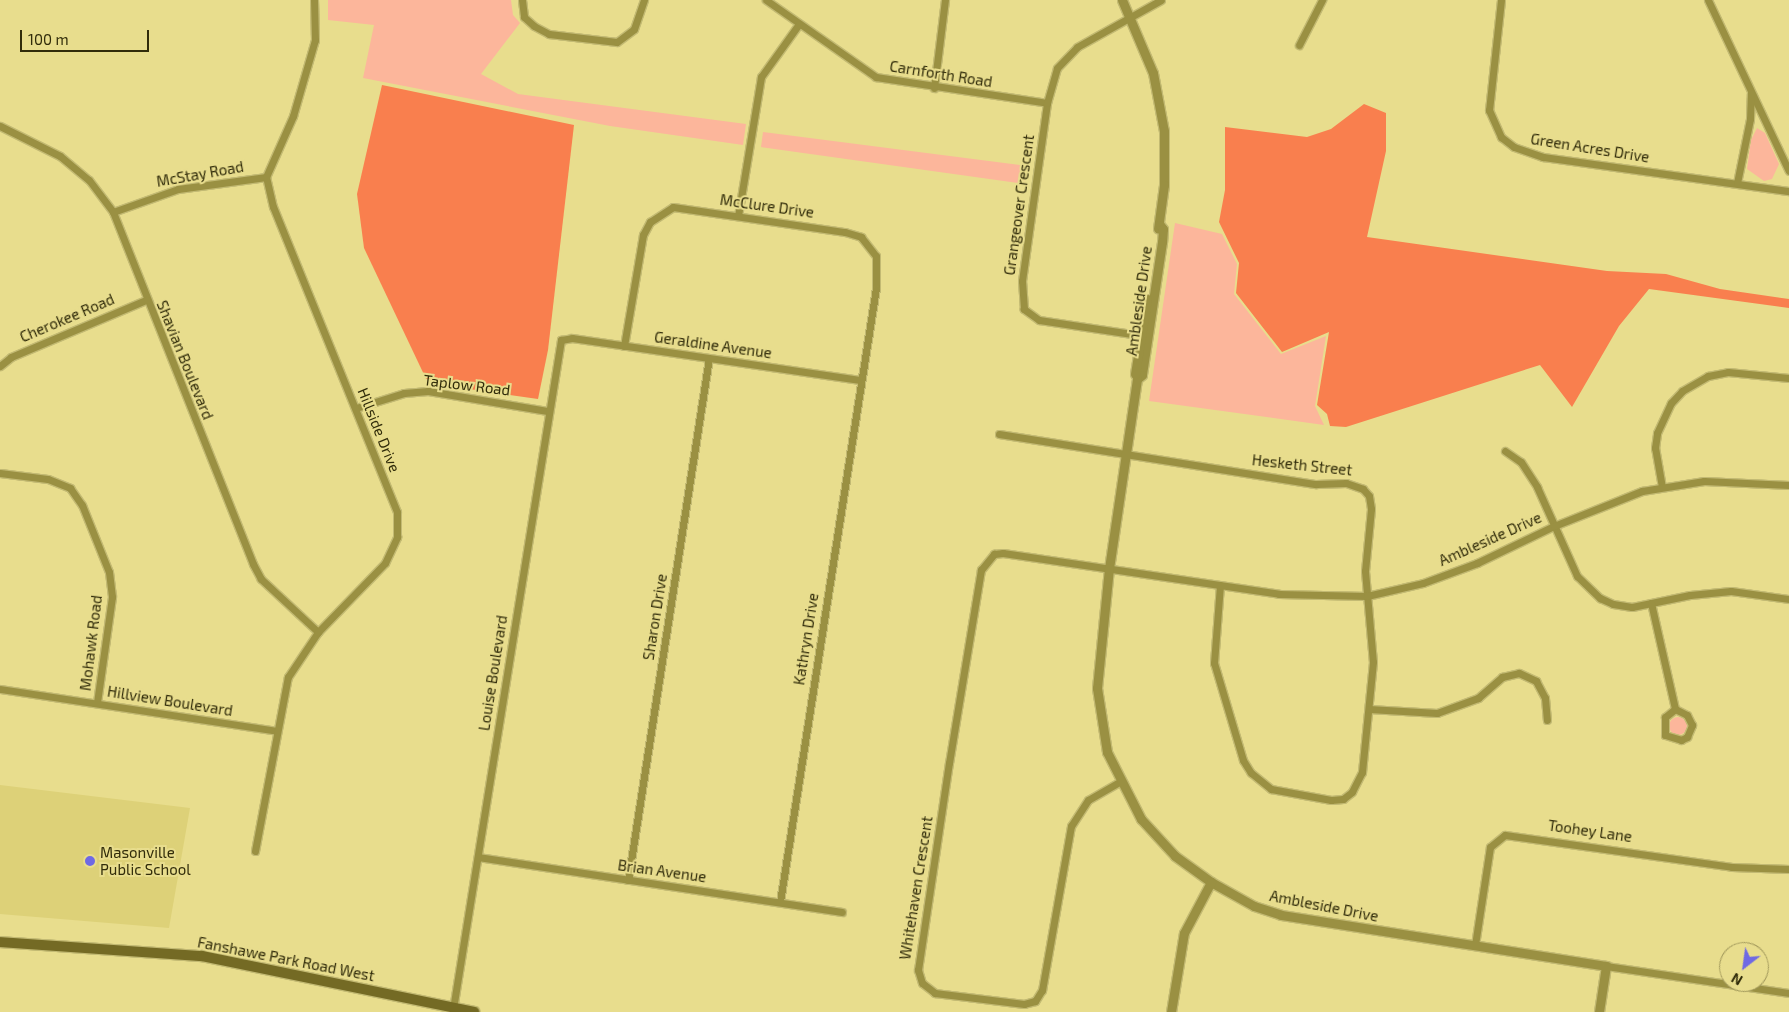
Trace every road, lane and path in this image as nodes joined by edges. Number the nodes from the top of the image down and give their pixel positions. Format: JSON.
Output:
{"nodes":[{"id":1,"x":314,"y":0,"type":"edge"},
{"id":2,"x":522,"y":0,"type":"edge"},
{"id":3,"x":644,"y":0,"type":"edge"},
{"id":4,"x":766,"y":0,"type":"edge"},
{"id":5,"x":945,"y":0,"type":"edge"},
{"id":6,"x":1122,"y":0,"type":"edge"},
{"id":7,"x":1161,"y":0,"type":"edge"},
{"id":8,"x":1322,"y":0,"type":"edge"},
{"id":9,"x":1501,"y":0,"type":"edge"},
{"id":10,"x":1708,"y":0,"type":"edge"},
{"id":11,"x":1130,"y":16,"type":"junction"},
{"id":12,"x":799,"y":24,"type":"junction"},
{"id":13,"x":1299,"y":45,"type":"dead end"},
{"id":14,"x":934,"y":88,"type":"junction"},
{"id":15,"x":1751,"y":93,"type":"junction"},
{"id":16,"x":1047,"y":103,"type":"junction"},
{"id":17,"x":0,"y":126,"type":"edge"},
{"id":18,"x":1789,"y":171,"type":"edge"},
{"id":19,"x":266,"y":177,"type":"junction"},
{"id":20,"x":1738,"y":183,"type":"junction"},
{"id":21,"x":1789,"y":191,"type":"edge"},
{"id":22,"x":113,"y":212,"type":"junction"},
{"id":23,"x":738,"y":216,"type":"junction"},
{"id":24,"x":146,"y":300,"type":"junction"},
{"id":25,"x":1145,"y":336,"type":"junction"},
{"id":26,"x":561,"y":340,"type":"joint"},
{"id":27,"x":624,"y":346,"type":"junction"},
{"id":28,"x":709,"y":358,"type":"junction"},
{"id":29,"x":0,"y":366,"type":"edge"},
{"id":30,"x":1789,"y":378,"type":"edge"},
{"id":31,"x":860,"y":380,"type":"junction"},
{"id":32,"x":356,"y":408,"type":"junction"},
{"id":33,"x":547,"y":410,"type":"junction"},
{"id":34,"x":999,"y":434,"type":"dead end"},
{"id":35,"x":1505,"y":451,"type":"dead end"},
{"id":36,"x":1127,"y":454,"type":"junction"},
{"id":37,"x":0,"y":474,"type":"edge"},
{"id":38,"x":1789,"y":485,"type":"edge"},
{"id":39,"x":1662,"y":487,"type":"junction"},
{"id":40,"x":1554,"y":526,"type":"junction"},
{"id":41,"x":1109,"y":568,"type":"junction"},
{"id":42,"x":1220,"y":585,"type":"junction"},
{"id":43,"x":1367,"y":596,"type":"junction"},
{"id":44,"x":1789,"y":599,"type":"edge"},
{"id":45,"x":1651,"y":603,"type":"junction"},
{"id":46,"x":318,"y":632,"type":"junction"},
{"id":47,"x":0,"y":689,"type":"edge"},
{"id":48,"x":97,"y":703,"type":"junction"},
{"id":49,"x":1369,"y":709,"type":"junction"},
{"id":50,"x":1675,"y":709,"type":"junction"},
{"id":51,"x":1547,"y":720,"type":"dead end"},
{"id":52,"x":276,"y":731,"type":"junction"},
{"id":53,"x":1121,"y":781,"type":"junction"},
{"id":54,"x":255,"y":851,"type":"dead end"},
{"id":55,"x":478,"y":857,"type":"junction"},
{"id":56,"x":1789,"y":869,"type":"edge"},
{"id":57,"x":628,"y":880,"type":"junction"},
{"id":58,"x":1210,"y":882,"type":"junction"},
{"id":59,"x":780,"y":902,"type":"junction"},
{"id":60,"x":842,"y":912,"type":"dead end"},
{"id":61,"x":0,"y":942,"type":"edge"},
{"id":62,"x":1475,"y":945,"type":"junction"},
{"id":63,"x":1606,"y":966,"type":"junction"},
{"id":64,"x":1789,"y":993,"type":"edge"},
{"id":65,"x":453,"y":1011,"type":"edge"},
{"id":66,"x":474,"y":1012,"type":"edge"},
{"id":67,"x":1171,"y":1012,"type":"edge"},
{"id":68,"x":1599,"y":1012,"type":"edge"}],
"edges":[{"from":1,"to":19,"type":"street"},
{"from":2,"to":3,"type":"street"},
{"from":4,"to":12,"type":"street","name":"Carnforth Road"},
{"from":5,"to":14,"type":"street"},
{"from":6,"to":11,"type":"street","name":"Ambleside Drive"},
{"from":7,"to":11,"type":"street","name":"Grangeover Crescent"},
{"from":8,"to":13,"type":"street"},
{"from":9,"to":20,"type":"street","name":"Green Acres Drive"},
{"from":10,"to":15,"type":"street"},
{"from":11,"to":16,"type":"street","name":"Grangeover Crescent"},
{"from":11,"to":25,"type":"street","name":"Ambleside Drive"},
{"from":12,"to":14,"type":"street","name":"Carnforth Road"},
{"from":12,"to":23,"type":"street"},
{"from":14,"to":16,"type":"street","name":"Carnforth Road"},
{"from":15,"to":18,"type":"street"},
{"from":15,"to":20,"type":"street"},
{"from":16,"to":25,"type":"street","name":"Grangeover Crescent"},
{"from":17,"to":22,"type":"street","name":"Shavian Boulevard"},
{"from":19,"to":22,"type":"street","name":"McStay Road"},
{"from":19,"to":32,"type":"street","name":"Hillside Drive"},
{"from":20,"to":21,"type":"street","name":"Green Acres Drive"},
{"from":22,"to":24,"type":"street","name":"Shavian Boulevard"},
{"from":23,"to":27,"type":"street","name":"McClure Drive"},
{"from":23,"to":31,"type":"street","name":"McClure Drive"},
{"from":24,"to":29,"type":"street","name":"Cherokee Road"},
{"from":24,"to":46,"type":"street","name":"Shavian Boulevard"},
{"from":25,"to":36,"type":"street","name":"Ambleside Drive"},
{"from":26,"to":27,"type":"street","name":"Geraldine Avenue"},
{"from":26,"to":33,"type":"street","name":"Louise Boulevard"},
{"from":27,"to":28,"type":"street","name":"Geraldine Avenue"},
{"from":28,"to":31,"type":"street","name":"Geraldine Avenue"},
{"from":28,"to":57,"type":"street","name":"Sharon Drive"},
{"from":30,"to":39,"type":"street"},
{"from":31,"to":59,"type":"street","name":"Kathryn Drive"},
{"from":32,"to":33,"type":"street","name":"Taplow Road"},
{"from":32,"to":46,"type":"street","name":"Hillside Drive"},
{"from":33,"to":55,"type":"street","name":"Louise Boulevard"},
{"from":34,"to":36,"type":"street","name":"Hesketh Street"},
{"from":35,"to":40,"type":"street"},
{"from":36,"to":41,"type":"street","name":"Ambleside Drive"},
{"from":36,"to":43,"type":"street","name":"Hesketh Street"},
{"from":37,"to":48,"type":"street","name":"Mohawk Road"},
{"from":38,"to":39,"type":"street","name":"Ambleside Drive"},
{"from":39,"to":40,"type":"street","name":"Ambleside Drive"},
{"from":40,"to":43,"type":"street","name":"Ambleside Drive"},
{"from":40,"to":45,"type":"street"},
{"from":41,"to":42,"type":"street","name":"Ambleside Drive"},
{"from":41,"to":53,"type":"street","name":"Ambleside Drive"},
{"from":41,"to":53,"type":"street","name":"Whitehaven Crescent"},
{"from":42,"to":43,"type":"street","name":"Ambleside Drive"},
{"from":42,"to":49,"type":"street","name":"Hesketh Street"},
{"from":43,"to":49,"type":"street","name":"Hesketh Street"},
{"from":44,"to":45,"type":"street"},
{"from":45,"to":50,"type":"street"},
{"from":46,"to":52,"type":"street","name":"Hillside Drive"},
{"from":47,"to":48,"type":"street","name":"Hillview Boulevard"},
{"from":48,"to":52,"type":"street","name":"Hillview Boulevard"},
{"from":49,"to":51,"type":"street"},
{"from":50,"to":50,"type":"street"},
{"from":52,"to":54,"type":"street","name":"Hillside Drive"},
{"from":53,"to":58,"type":"street","name":"Ambleside Drive"},
{"from":55,"to":57,"type":"street","name":"Brian Avenue"},
{"from":55,"to":65,"type":"street","name":"Louise Boulevard"},
{"from":56,"to":62,"type":"street","name":"Toohey Lane"},
{"from":57,"to":59,"type":"street","name":"Brian Avenue"},
{"from":58,"to":62,"type":"street","name":"Ambleside Drive"},
{"from":58,"to":67,"type":"street"},
{"from":59,"to":60,"type":"street","name":"Brian Avenue"},
{"from":61,"to":65,"type":"main road","name":"Fanshawe Park Road West"},
{"from":62,"to":63,"type":"street","name":"Ambleside Drive"},
{"from":63,"to":64,"type":"street","name":"Ambleside Drive"},
{"from":63,"to":68,"type":"street"},
{"from":65,"to":66,"type":"main road","name":"Fanshawe Park Road West"}]}
